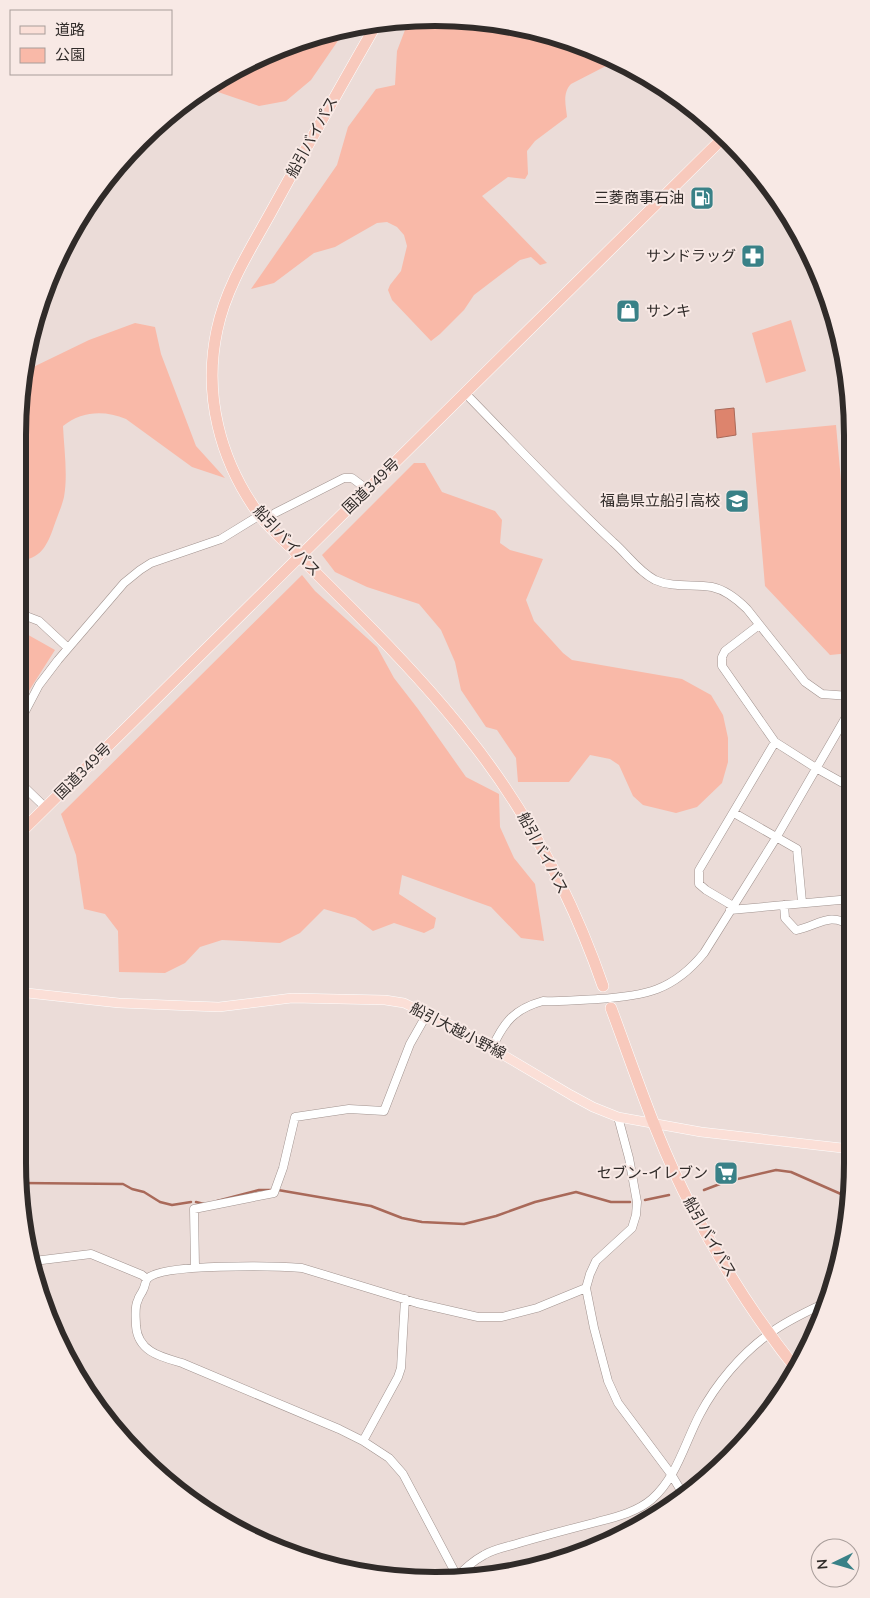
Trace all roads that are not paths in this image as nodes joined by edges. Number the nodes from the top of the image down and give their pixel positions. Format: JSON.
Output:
{"nodes":[{"id":1,"x":373,"y":31,"type":"edge"},
{"id":2,"x":719,"y":142,"type":"edge"},
{"id":3,"x":465,"y":393,"type":"junction"},
{"id":4,"x":368,"y":490,"type":"junction"},
{"id":5,"x":275,"y":513,"type":"dead end"},
{"id":6,"x":260,"y":515,"type":"junction"},
{"id":7,"x":300,"y":556,"type":"junction"},
{"id":8,"x":26,"y":616,"type":"edge"},
{"id":9,"x":759,"y":625,"type":"junction"},
{"id":10,"x":68,"y":648,"type":"junction"},
{"id":11,"x":844,"y":696,"type":"edge"},
{"id":12,"x":26,"y":710,"type":"edge"},
{"id":13,"x":844,"y":720,"type":"edge"},
{"id":14,"x":775,"y":742,"type":"junction"},
{"id":15,"x":816,"y":768,"type":"junction"},
{"id":16,"x":844,"y":784,"type":"edge"},
{"id":17,"x":26,"y":789,"type":"edge"},
{"id":18,"x":46,"y":808,"type":"junction"},
{"id":19,"x":734,"y":813,"type":"junction"},
{"id":20,"x":26,"y":827,"type":"edge"},
{"id":21,"x":776,"y":838,"type":"junction"},
{"id":22,"x":844,"y":899,"type":"edge"},
{"id":23,"x":802,"y":902,"type":"junction"},
{"id":24,"x":784,"y":905,"type":"junction"},
{"id":25,"x":732,"y":908,"type":"junction"},
{"id":26,"x":844,"y":922,"type":"edge"},
{"id":27,"x":603,"y":986,"type":"dead end"},
{"id":28,"x":26,"y":993,"type":"edge"},
{"id":29,"x":611,"y":1008,"type":"dead end"},
{"id":30,"x":427,"y":1014,"type":"junction"},
{"id":31,"x":492,"y":1048,"type":"junction"},
{"id":32,"x":618,"y":1117,"type":"junction"},
{"id":33,"x":654,"y":1124,"type":"junction"},
{"id":34,"x":844,"y":1149,"type":"edge"},
{"id":35,"x":38,"y":1261,"type":"edge"},
{"id":36,"x":195,"y":1267,"type":"junction"},
{"id":37,"x":147,"y":1279,"type":"junction"},
{"id":38,"x":586,"y":1288,"type":"junction"},
{"id":39,"x":405,"y":1299,"type":"junction"},
{"id":40,"x":817,"y":1307,"type":"edge"},
{"id":41,"x":769,"y":1334,"type":"junction"},
{"id":42,"x":792,"y":1362,"type":"edge"},
{"id":43,"x":363,"y":1441,"type":"junction"},
{"id":44,"x":671,"y":1474,"type":"junction"},
{"id":45,"x":680,"y":1490,"type":"edge"},
{"id":46,"x":453,"y":1571,"type":"edge"},
{"id":47,"x":463,"y":1571,"type":"edge"}],
"edges":[{"from":1,"to":6,"type":"highway","name":"船引バイパス"},
{"from":2,"to":3,"type":"highway","name":"国道349号"},
{"from":3,"to":4,"type":"highway","name":"国道349号"},
{"from":3,"to":9,"type":"street"},
{"from":4,"to":5,"type":"street"},
{"from":4,"to":7,"type":"highway","name":"国道349号"},
{"from":6,"to":7,"type":"highway","name":"船引バイパス"},
{"from":6,"to":10,"type":"street"},
{"from":7,"to":18,"type":"highway","name":"国道349号"},
{"from":7,"to":27,"type":"highway","name":"船引バイパス"},
{"from":8,"to":10,"type":"street"},
{"from":9,"to":11,"type":"street"},
{"from":9,"to":14,"type":"street"},
{"from":10,"to":12,"type":"street"},
{"from":13,"to":15,"type":"street"},
{"from":14,"to":15,"type":"street"},
{"from":14,"to":19,"type":"street"},
{"from":15,"to":16,"type":"street"},
{"from":15,"to":21,"type":"street"},
{"from":17,"to":18,"type":"street"},
{"from":18,"to":20,"type":"highway","name":"国道349号"},
{"from":19,"to":21,"type":"street"},
{"from":19,"to":25,"type":"street"},
{"from":21,"to":23,"type":"street"},
{"from":21,"to":25,"type":"street"},
{"from":22,"to":23,"type":"street"},
{"from":23,"to":24,"type":"street"},
{"from":24,"to":25,"type":"street"},
{"from":24,"to":26,"type":"street"},
{"from":25,"to":31,"type":"street"},
{"from":28,"to":30,"type":"main road","name":"船引大越小野線"},
{"from":29,"to":33,"type":"highway","name":"船引バイパス"},
{"from":30,"to":31,"type":"main road","name":"船引大越小野線"},
{"from":30,"to":36,"type":"street"},
{"from":31,"to":32,"type":"main road","name":"船引大越小野線"},
{"from":32,"to":33,"type":"main road","name":"船引大越小野線"},
{"from":32,"to":38,"type":"street"},
{"from":33,"to":34,"type":"main road","name":"船引大越小野線"},
{"from":33,"to":41,"type":"highway","name":"船引バイパス"},
{"from":35,"to":37,"type":"street"},
{"from":36,"to":37,"type":"street"},
{"from":36,"to":39,"type":"street"},
{"from":37,"to":43,"type":"street"},
{"from":38,"to":39,"type":"street"},
{"from":38,"to":44,"type":"street"},
{"from":39,"to":43,"type":"street"},
{"from":40,"to":41,"type":"street"},
{"from":41,"to":42,"type":"highway","name":"船引バイパス"},
{"from":41,"to":44,"type":"street"},
{"from":43,"to":46,"type":"street"},
{"from":44,"to":45,"type":"street"},
{"from":44,"to":47,"type":"street"}]}
